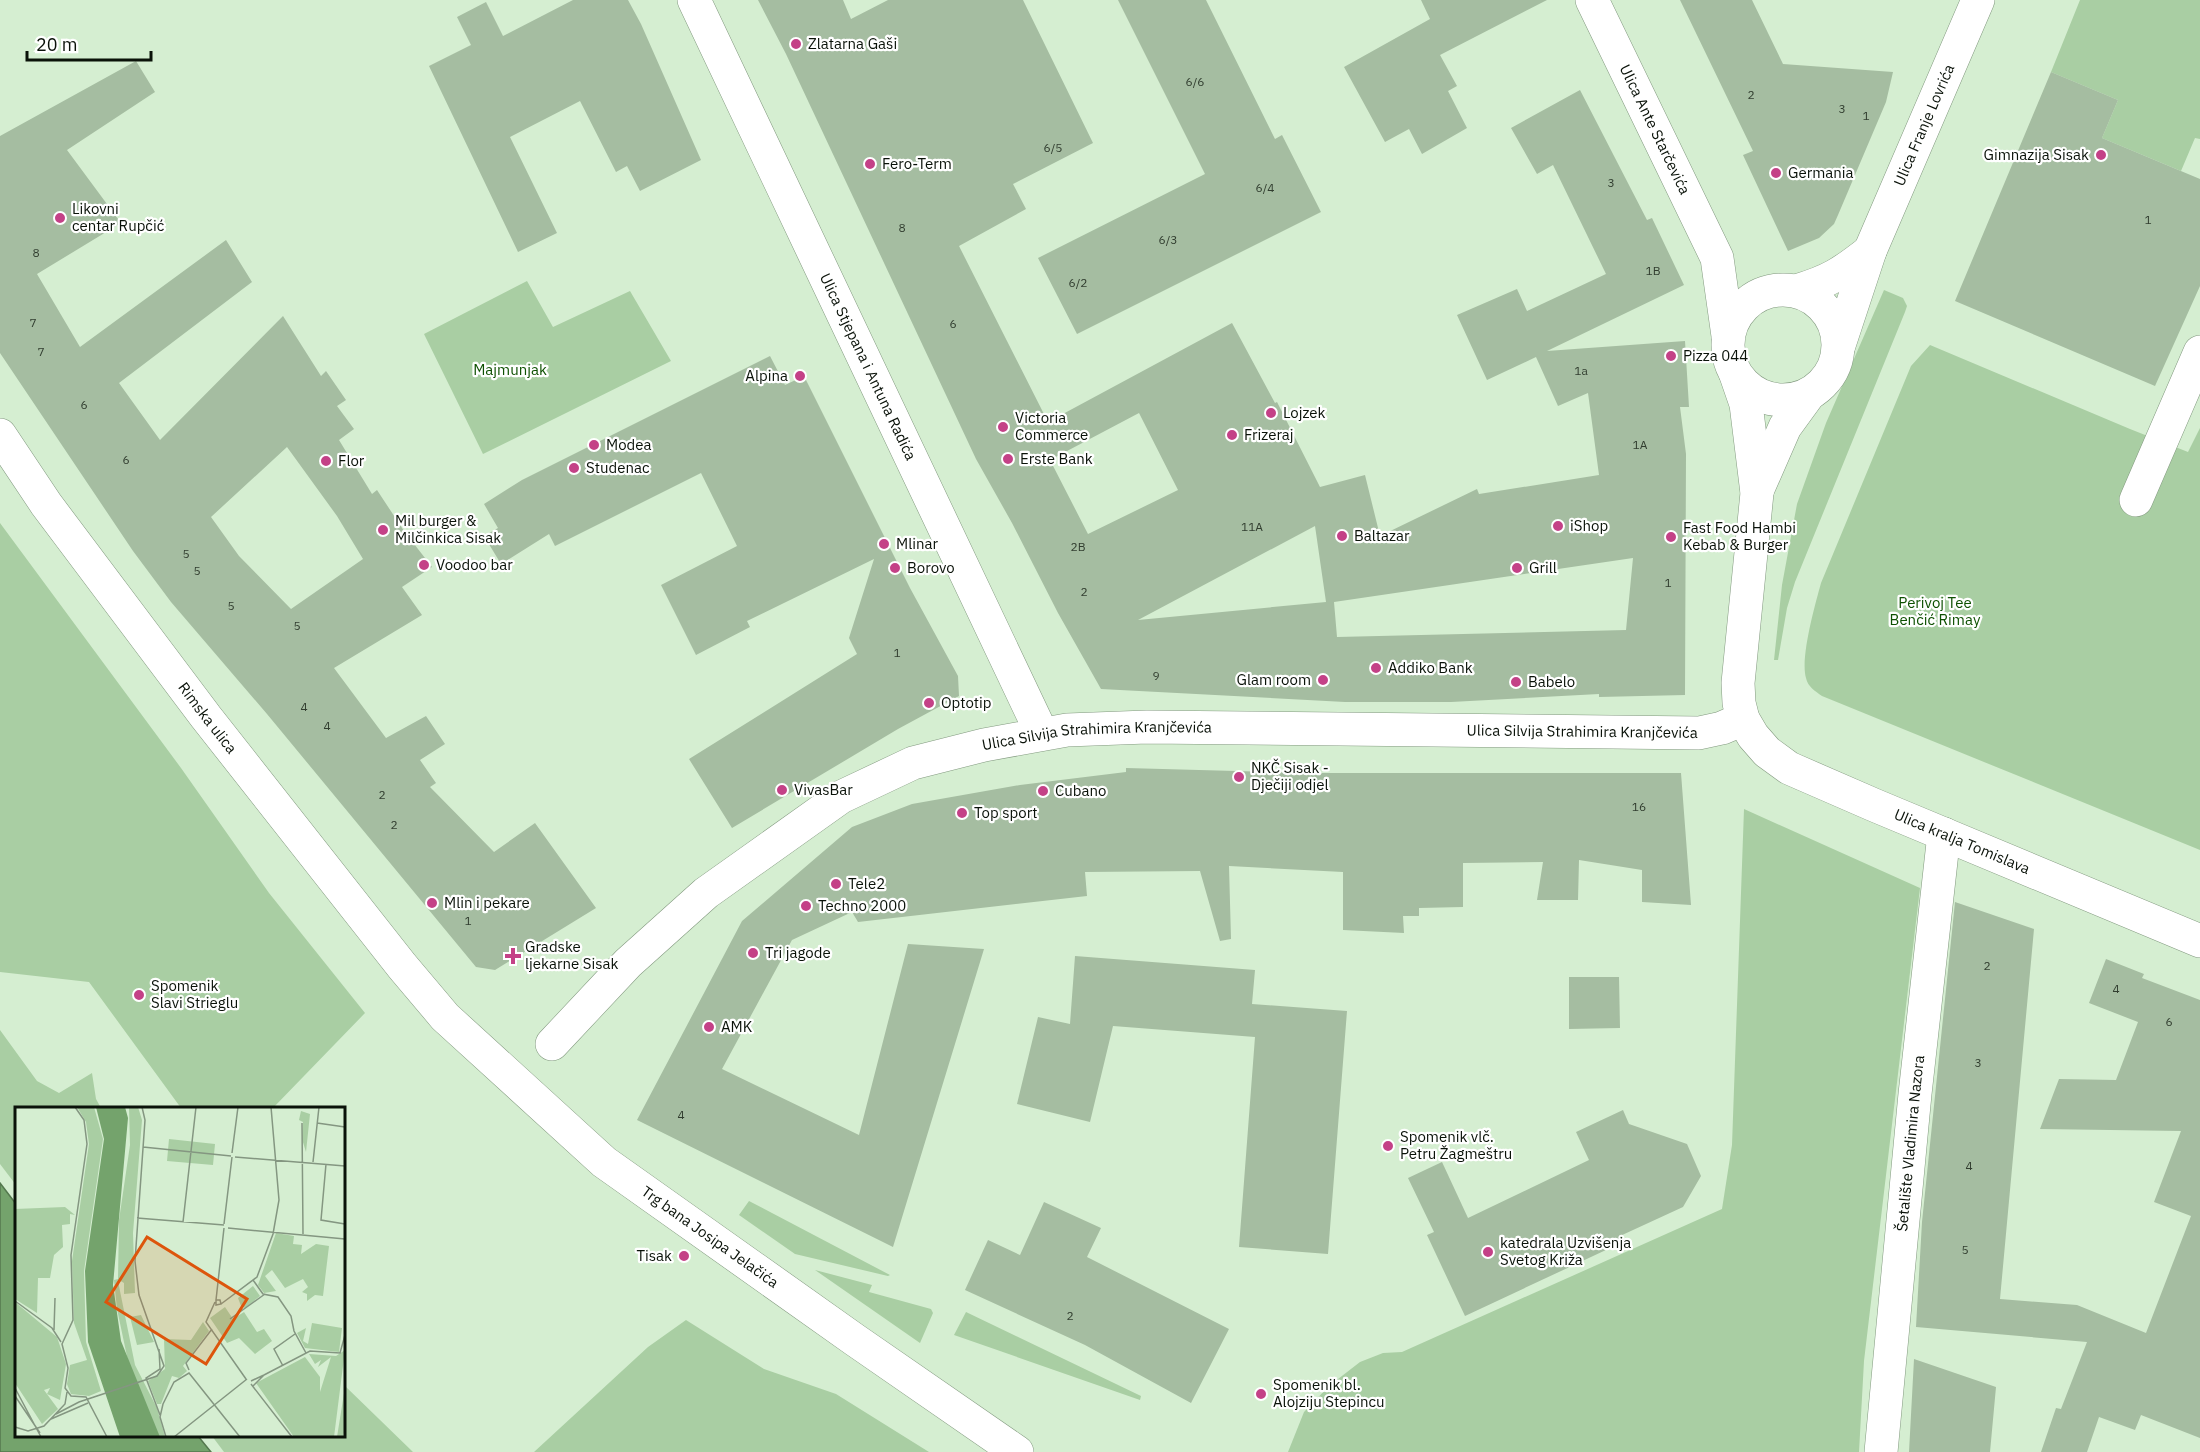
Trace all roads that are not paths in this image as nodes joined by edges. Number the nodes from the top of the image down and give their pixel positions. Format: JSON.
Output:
{"nodes":[{"id":1,"x":694,"y":0,"type":"edge"},
{"id":2,"x":1592,"y":0,"type":"edge"},
{"id":3,"x":1978,"y":0,"type":"edge"},
{"id":4,"x":1870,"y":251,"type":"junction"},
{"id":5,"x":1717,"y":258,"type":"junction"},
{"id":6,"x":1786,"y":290,"type":"junction"},
{"id":7,"x":1728,"y":336,"type":"junction"},
{"id":8,"x":1839,"y":345,"type":"junction"},
{"id":9,"x":2200,"y":352,"type":"edge"},
{"id":10,"x":1736,"y":375,"type":"junction"},
{"id":11,"x":1809,"y":394,"type":"junction"},
{"id":12,"x":0,"y":435,"type":"edge"},
{"id":13,"x":1757,"y":493,"type":"junction"},
{"id":14,"x":2136,"y":500,"type":"dead end"},
{"id":15,"x":1743,"y":719,"type":"junction"},
{"id":16,"x":1042,"y":735,"type":"junction"},
{"id":17,"x":1944,"y":834,"type":"junction"},
{"id":18,"x":2200,"y":941,"type":"edge"},
{"id":19,"x":426,"y":994,"type":"joint"},
{"id":20,"x":552,"y":1044,"type":"dead end"},
{"id":21,"x":1017,"y":1452,"type":"edge"},
{"id":22,"x":1881,"y":1452,"type":"edge"}],
"edges":[{"from":1,"to":16,"type":"street","name":"Ulica Stjepana i Antuna Radića"},
{"from":2,"to":5,"type":"street","name":"Ulica Ante Starčevića"},
{"from":3,"to":4,"type":"street","name":"Ulica Franje Lovrića"},
{"from":4,"to":6,"type":"street","name":"Ulica Franje Lovrića"},
{"from":4,"to":8,"type":"street","name":"Ulica Franje Lovrića"},
{"from":5,"to":6,"type":"street","name":"Ulica Ante Starčevića"},
{"from":5,"to":7,"type":"street","name":"Ulica Ante Starčevića"},
{"from":6,"to":7,"type":"street"},
{"from":6,"to":8,"type":"street"},
{"from":7,"to":10,"type":"street"},
{"from":8,"to":11,"type":"street"},
{"from":9,"to":14,"type":"street"},
{"from":10,"to":11,"type":"street"},
{"from":10,"to":13,"type":"street"},
{"from":11,"to":13,"type":"street"},
{"from":12,"to":19,"type":"street","name":"Rimska ulica"},
{"from":13,"to":15,"type":"street"},
{"from":15,"to":16,"type":"street","name":"Ulica Silvija Strahimira Kranjčevića"},
{"from":15,"to":17,"type":"street","name":"Ulica kralja Tomislava"},
{"from":16,"to":20,"type":"street","name":"Ulica Silvija Strahimira Kranjčevića"},
{"from":17,"to":18,"type":"street","name":"Ulica kralja Tomislava"},
{"from":17,"to":22,"type":"street","name":"Šetalište Vladimira Nazora"},
{"from":19,"to":21,"type":"street","name":"Trg bana Josipa Jelačića"}]}
